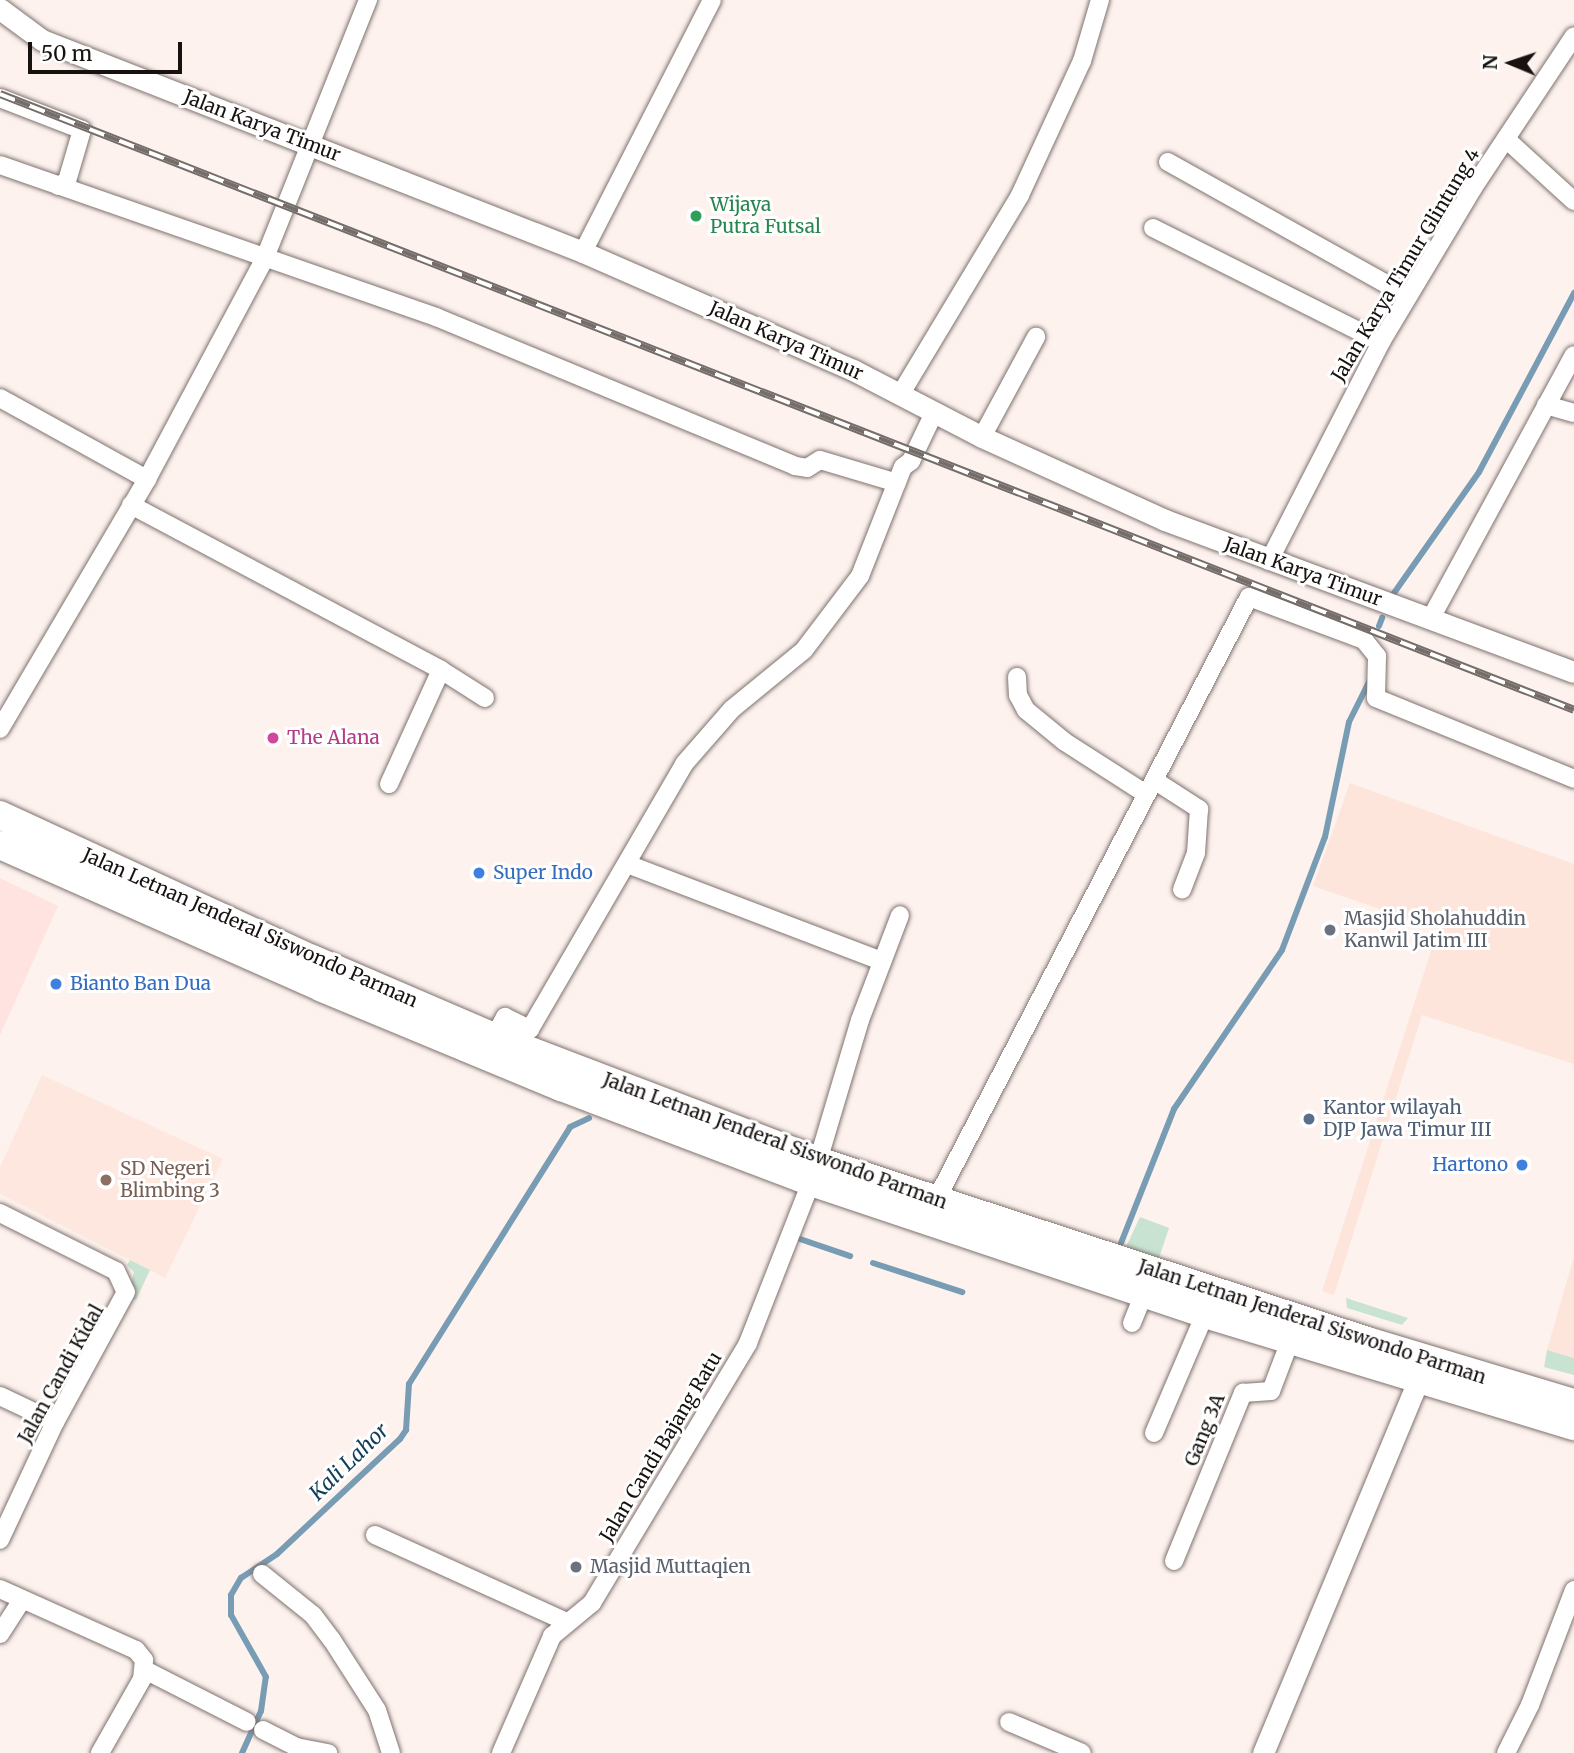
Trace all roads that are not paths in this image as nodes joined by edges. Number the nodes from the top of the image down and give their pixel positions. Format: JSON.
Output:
{"nodes":[{"id":1,"x":368,"y":0,"type":"edge"},
{"id":2,"x":712,"y":0,"type":"edge"},
{"id":3,"x":1100,"y":0,"type":"edge"},
{"id":4,"x":0,"y":9,"type":"edge"},
{"id":5,"x":1574,"y":36,"type":"edge"},
{"id":6,"x":0,"y":98,"type":"edge"},
{"id":7,"x":1506,"y":139,"type":"junction"},
{"id":8,"x":312,"y":146,"type":"junction"},
{"id":9,"x":1168,"y":162,"type":"dead end"},
{"id":10,"x":0,"y":165,"type":"edge"},
{"id":11,"x":58,"y":186,"type":"junction"},
{"id":12,"x":1574,"y":201,"type":"edge"},
{"id":13,"x":1153,"y":228,"type":"dead end"},
{"id":14,"x":583,"y":253,"type":"junction"},
{"id":15,"x":264,"y":260,"type":"junction"},
{"id":16,"x":1408,"y":296,"type":"junction"},
{"id":17,"x":1036,"y":337,"type":"dead end"},
{"id":18,"x":1381,"y":342,"type":"junction"},
{"id":19,"x":1574,"y":355,"type":"edge"},
{"id":20,"x":900,"y":394,"type":"junction"},
{"id":21,"x":0,"y":398,"type":"edge"},
{"id":22,"x":1546,"y":405,"type":"junction"},
{"id":23,"x":934,"y":413,"type":"junction"},
{"id":24,"x":1574,"y":413,"type":"edge"},
{"id":25,"x":982,"y":437,"type":"junction"},
{"id":26,"x":147,"y":479,"type":"junction"},
{"id":27,"x":897,"y":483,"type":"junction"},
{"id":28,"x":131,"y":505,"type":"junction"},
{"id":29,"x":1269,"y":561,"type":"junction"},
{"id":30,"x":1431,"y":618,"type":"junction"},
{"id":31,"x":442,"y":670,"type":"junction"},
{"id":32,"x":1574,"y":672,"type":"edge"},
{"id":33,"x":1017,"y":677,"type":"dead end"},
{"id":34,"x":485,"y":698,"type":"dead end"},
{"id":35,"x":0,"y":729,"type":"edge"},
{"id":36,"x":1574,"y":779,"type":"edge"},
{"id":37,"x":389,"y":784,"type":"dead end"},
{"id":38,"x":1150,"y":787,"type":"junction"},
{"id":39,"x":0,"y":814,"type":"edge"},
{"id":40,"x":0,"y":845,"type":"edge"},
{"id":41,"x":630,"y":865,"type":"dead end"},
{"id":42,"x":1182,"y":889,"type":"dead end"},
{"id":43,"x":900,"y":915,"type":"dead end"},
{"id":44,"x":882,"y":961,"type":"junction"},
{"id":45,"x":494,"y":1037,"type":"junction"},
{"id":46,"x":814,"y":1171,"type":"junction"},
{"id":47,"x":936,"y":1200,"type":"junction"},
{"id":48,"x":0,"y":1213,"type":"edge"},
{"id":49,"x":1144,"y":1293,"type":"junction"},
{"id":50,"x":1205,"y":1314,"type":"junction"},
{"id":51,"x":1132,"y":1323,"type":"dead end"},
{"id":52,"x":1290,"y":1341,"type":"junction"},
{"id":53,"x":1418,"y":1381,"type":"junction"},
{"id":54,"x":0,"y":1396,"type":"edge"},
{"id":55,"x":1574,"y":1403,"type":"edge"},
{"id":56,"x":55,"y":1422,"type":"junction"},
{"id":57,"x":1574,"y":1426,"type":"edge"},
{"id":58,"x":1154,"y":1433,"type":"dead end"},
{"id":59,"x":374,"y":1535,"type":"dead end"},
{"id":60,"x":0,"y":1540,"type":"edge"},
{"id":61,"x":1174,"y":1561,"type":"dead end"},
{"id":62,"x":262,"y":1574,"type":"dead end"},
{"id":63,"x":0,"y":1589,"type":"edge"},
{"id":64,"x":1574,"y":1590,"type":"edge"},
{"id":65,"x":22,"y":1601,"type":"junction"},
{"id":66,"x":565,"y":1621,"type":"junction"},
{"id":67,"x":0,"y":1634,"type":"edge"},
{"id":68,"x":145,"y":1670,"type":"junction"},
{"id":69,"x":1009,"y":1722,"type":"dead end"},
{"id":70,"x":295,"y":1750,"type":"edge"},
{"id":71,"x":100,"y":1753,"type":"edge"},
{"id":72,"x":328,"y":1753,"type":"edge"},
{"id":73,"x":391,"y":1753,"type":"edge"},
{"id":74,"x":501,"y":1753,"type":"edge"},
{"id":75,"x":1082,"y":1753,"type":"edge"},
{"id":76,"x":1263,"y":1753,"type":"edge"},
{"id":77,"x":1506,"y":1753,"type":"edge"}],
"edges":[{"from":1,"to":8,"type":"street"},
{"from":2,"to":14,"type":"street"},
{"from":3,"to":20,"type":"street"},
{"from":4,"to":8,"type":"street","name":"Jalan Karya Timur"},
{"from":5,"to":7,"type":"street","name":"Jalan Karya Timur Glintung 4"},
{"from":6,"to":11,"type":"street"},
{"from":7,"to":12,"type":"street"},
{"from":7,"to":16,"type":"street","name":"Jalan Karya Timur Glintung 4"},
{"from":8,"to":14,"type":"street","name":"Jalan Karya Timur"},
{"from":8,"to":15,"type":"street"},
{"from":9,"to":16,"type":"street"},
{"from":10,"to":11,"type":"street"},
{"from":11,"to":15,"type":"street"},
{"from":13,"to":18,"type":"street"},
{"from":14,"to":20,"type":"street","name":"Jalan Karya Timur"},
{"from":15,"to":26,"type":"street"},
{"from":15,"to":27,"type":"street"},
{"from":16,"to":18,"type":"street","name":"Jalan Karya Timur Glintung 4"},
{"from":17,"to":25,"type":"street"},
{"from":18,"to":29,"type":"street","name":"Jalan Karya Timur Glintung 4"},
{"from":19,"to":22,"type":"street"},
{"from":20,"to":23,"type":"street","name":"Jalan Karya Timur"},
{"from":21,"to":26,"type":"street"},
{"from":22,"to":24,"type":"street"},
{"from":22,"to":30,"type":"street"},
{"from":23,"to":25,"type":"street","name":"Jalan Karya Timur"},
{"from":23,"to":27,"type":"street"},
{"from":25,"to":29,"type":"street","name":"Jalan Karya Timur"},
{"from":26,"to":28,"type":"street"},
{"from":27,"to":45,"type":"street"},
{"from":28,"to":31,"type":"street"},
{"from":28,"to":35,"type":"street"},
{"from":29,"to":30,"type":"street","name":"Jalan Karya Timur"},
{"from":30,"to":32,"type":"street","name":"Jalan Karya Timur"},
{"from":31,"to":34,"type":"street"},
{"from":31,"to":37,"type":"street"},
{"from":33,"to":38,"type":"street"},
{"from":36,"to":38,"type":"street"},
{"from":38,"to":42,"type":"street"},
{"from":38,"to":47,"type":"street"},
{"from":39,"to":45,"type":"main road","name":"Jalan Letnan Jenderal Siswondo Parman"},
{"from":40,"to":46,"type":"main road","name":"Jalan Letnan Jenderal Siswondo Parman"},
{"from":41,"to":44,"type":"street"},
{"from":43,"to":44,"type":"street","name":"Jalan Candi Bajang Ratu"},
{"from":44,"to":46,"type":"street","name":"Jalan Candi Bajang Ratu"},
{"from":45,"to":46,"type":"main road","name":"Jalan Letnan Jenderal Siswondo Parman"},
{"from":46,"to":47,"type":"main road","name":"Jalan Letnan Jenderal Siswondo Parman"},
{"from":46,"to":49,"type":"main road","name":"Jalan Letnan Jenderal Siswondo Parman"},
{"from":46,"to":66,"type":"street","name":"Jalan Candi Bajang Ratu"},
{"from":47,"to":55,"type":"main road","name":"Jalan Letnan Jenderal Siswondo Parman"},
{"from":48,"to":56,"type":"street","name":"Jalan Candi Kidal"},
{"from":49,"to":50,"type":"main road","name":"Jalan Letnan Jenderal Siswondo Parman"},
{"from":49,"to":51,"type":"street"},
{"from":50,"to":52,"type":"main road","name":"Jalan Letnan Jenderal Siswondo Parman"},
{"from":50,"to":58,"type":"street"},
{"from":52,"to":53,"type":"main road","name":"Jalan Letnan Jenderal Siswondo Parman"},
{"from":52,"to":61,"type":"street","name":"Gang 3A"},
{"from":53,"to":57,"type":"main road","name":"Jalan Letnan Jenderal Siswondo Parman"},
{"from":53,"to":76,"type":"street"},
{"from":54,"to":56,"type":"street"},
{"from":56,"to":60,"type":"street","name":"Jalan Candi Kidal"},
{"from":59,"to":66,"type":"street"},
{"from":62,"to":73,"type":"street"},
{"from":63,"to":65,"type":"street"},
{"from":64,"to":77,"type":"street"},
{"from":65,"to":67,"type":"street"},
{"from":65,"to":68,"type":"street"},
{"from":66,"to":74,"type":"street","name":"Jalan Candi Bajang Ratu"},
{"from":68,"to":70,"type":"street"},
{"from":68,"to":71,"type":"street"},
{"from":69,"to":75,"type":"street"},
{"from":70,"to":72,"type":"street"}]}
